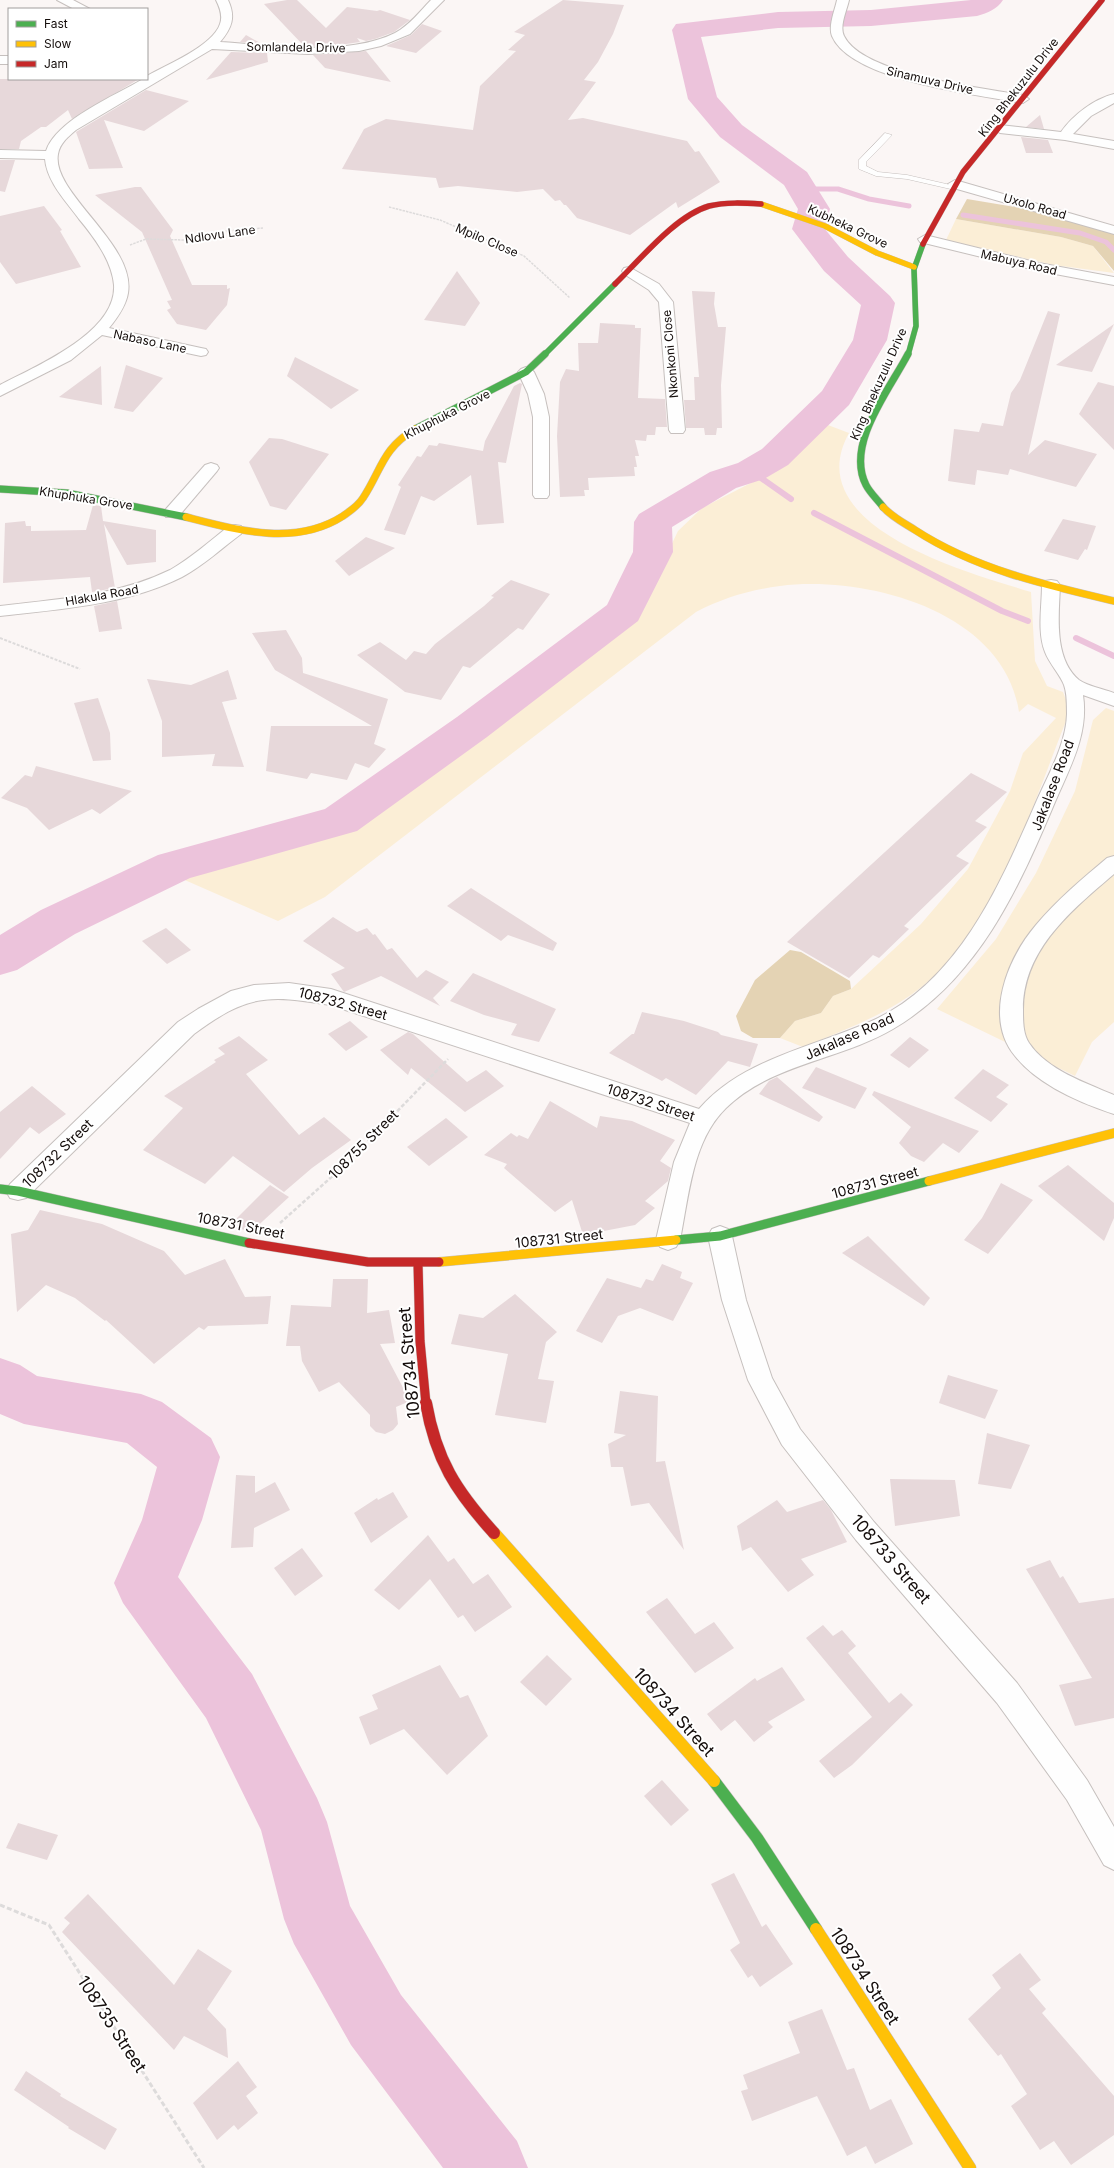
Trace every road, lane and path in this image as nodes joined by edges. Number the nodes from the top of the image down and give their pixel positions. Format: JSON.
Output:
{"nodes":[{"id":1,"x":63,"y":0,"type":"edge"},
{"id":2,"x":222,"y":0,"type":"edge"},
{"id":3,"x":438,"y":0,"type":"edge"},
{"id":4,"x":843,"y":0,"type":"edge"},
{"id":5,"x":1102,"y":0,"type":"edge"},
{"id":6,"x":82,"y":8,"type":"edge"},
{"id":7,"x":210,"y":45,"type":"junction"},
{"id":8,"x":1114,"y":98,"type":"edge"},
{"id":9,"x":1023,"y":99,"type":"junction"},
{"id":10,"x":1000,"y":129,"type":"junction"},
{"id":11,"x":888,"y":135,"type":"dead end"},
{"id":12,"x":1065,"y":136,"type":"junction"},
{"id":13,"x":1114,"y":145,"type":"edge"},
{"id":14,"x":0,"y":154,"type":"edge"},
{"id":15,"x":51,"y":155,"type":"junction"},
{"id":16,"x":954,"y":186,"type":"junction"},
{"id":17,"x":389,"y":207,"type":"dead end"},
{"id":18,"x":263,"y":228,"type":"dead end"},
{"id":19,"x":1114,"y":230,"type":"edge"},
{"id":20,"x":926,"y":239,"type":"junction"},
{"id":21,"x":106,"y":244,"type":"junction"},
{"id":22,"x":914,"y":267,"type":"junction"},
{"id":23,"x":629,"y":271,"type":"junction"},
{"id":24,"x":1114,"y":281,"type":"edge"},
{"id":25,"x":594,"y":303,"type":"junction"},
{"id":26,"x":99,"y":330,"type":"junction"},
{"id":27,"x":201,"y":352,"type":"dead end"},
{"id":28,"x":526,"y":372,"type":"junction"},
{"id":29,"x":0,"y":391,"type":"edge"},
{"id":30,"x":677,"y":430,"type":"dead end"},
{"id":31,"x":211,"y":468,"type":"dead end"},
{"id":32,"x":0,"y":489,"type":"edge"},
{"id":33,"x":541,"y":495,"type":"dead end"},
{"id":34,"x":172,"y":513,"type":"junction"},
{"id":35,"x":235,"y":530,"type":"junction"},
{"id":36,"x":1051,"y":585,"type":"junction"},
{"id":37,"x":1114,"y":601,"type":"edge"},
{"id":38,"x":0,"y":610,"type":"edge"},
{"id":39,"x":0,"y":638,"type":"edge"},
{"id":40,"x":80,"y":669,"type":"dead end"},
{"id":41,"x":1073,"y":684,"type":"junction"},
{"id":42,"x":1114,"y":700,"type":"edge"},
{"id":43,"x":1114,"y":863,"type":"edge"},
{"id":44,"x":468,"y":1041,"type":"junction"},
{"id":45,"x":1114,"y":1105,"type":"edge"},
{"id":46,"x":703,"y":1119,"type":"junction"},
{"id":47,"x":1114,"y":1133,"type":"edge"},
{"id":48,"x":9,"y":1190,"type":"edge"},
{"id":49,"x":720,"y":1236,"type":"junction"},
{"id":50,"x":668,"y":1240,"type":"junction"},
{"id":51,"x":255,"y":1244,"type":"junction"},
{"id":52,"x":418,"y":1264,"type":"junction"},
{"id":53,"x":1114,"y":1855,"type":"edge"},
{"id":54,"x":0,"y":1905,"type":"edge"},
{"id":55,"x":204,"y":2168,"type":"edge"},
{"id":56,"x":970,"y":2168,"type":"edge"}],
"edges":[{"from":1,"to":6,"type":"street"},
{"from":2,"to":7,"type":"street"},
{"from":3,"to":7,"type":"street","name":"Somlandela Drive"},
{"from":4,"to":9,"type":"street","name":"Sinamuva Drive"},
{"from":5,"to":9,"type":"street","name":"King Bhekuzulu Drive"},
{"from":7,"to":15,"type":"street"},
{"from":8,"to":12,"type":"street"},
{"from":9,"to":10,"type":"street","name":"King Bhekuzulu Drive"},
{"from":10,"to":12,"type":"street"},
{"from":10,"to":16,"type":"street","name":"King Bhekuzulu Drive"},
{"from":11,"to":16,"type":"lane"},
{"from":12,"to":13,"type":"street"},
{"from":14,"to":15,"type":"street"},
{"from":15,"to":21,"type":"street"},
{"from":16,"to":19,"type":"street","name":"Uxolo Road"},
{"from":16,"to":20,"type":"street","name":"King Bhekuzulu Drive"},
{"from":17,"to":25,"type":"path","name":"Mpilo Close"},
{"from":18,"to":21,"type":"path","name":"Ndlovu Lane"},
{"from":20,"to":22,"type":"street","name":"King Bhekuzulu Drive"},
{"from":20,"to":24,"type":"street","name":"Mabuya Road"},
{"from":21,"to":26,"type":"street"},
{"from":22,"to":23,"type":"street","name":"Kubheka Grove"},
{"from":22,"to":36,"type":"street","name":"King Bhekuzulu Drive"},
{"from":23,"to":25,"type":"street","name":"Khuphuka Grove"},
{"from":23,"to":30,"type":"street","name":"Nkonkoni Close"},
{"from":25,"to":28,"type":"street","name":"Khuphuka Grove"},
{"from":26,"to":27,"type":"street","name":"Nabaso Lane"},
{"from":26,"to":29,"type":"street"},
{"from":28,"to":33,"type":"street"},
{"from":28,"to":35,"type":"street","name":"Khuphuka Grove"},
{"from":31,"to":34,"type":"street"},
{"from":32,"to":34,"type":"street","name":"Khuphuka Grove"},
{"from":34,"to":35,"type":"street","name":"Khuphuka Grove"},
{"from":35,"to":38,"type":"street","name":"Hlakula Road"},
{"from":36,"to":37,"type":"street","name":"King Bhekuzulu Drive"},
{"from":36,"to":41,"type":"street"},
{"from":39,"to":40,"type":"path"},
{"from":41,"to":42,"type":"street"},
{"from":41,"to":46,"type":"street","name":"Jakalase Road"},
{"from":43,"to":45,"type":"street"},
{"from":44,"to":46,"type":"street","name":"108732 Street"},
{"from":44,"to":48,"type":"street","name":"108732 Street"},
{"from":44,"to":51,"type":"path","name":"108755 Street"},
{"from":46,"to":50,"type":"street","name":"Jakalase Road"},
{"from":47,"to":49,"type":"street","name":"108731 Street"},
{"from":48,"to":51,"type":"street","name":"108731 Street"},
{"from":49,"to":50,"type":"street","name":"108731 Street"},
{"from":49,"to":53,"type":"street","name":"108733 Street"},
{"from":50,"to":52,"type":"street","name":"108731 Street"},
{"from":51,"to":52,"type":"street","name":"108731 Street"},
{"from":52,"to":56,"type":"street","name":"108734 Street"},
{"from":54,"to":55,"type":"path","name":"108735 Street"}]}
